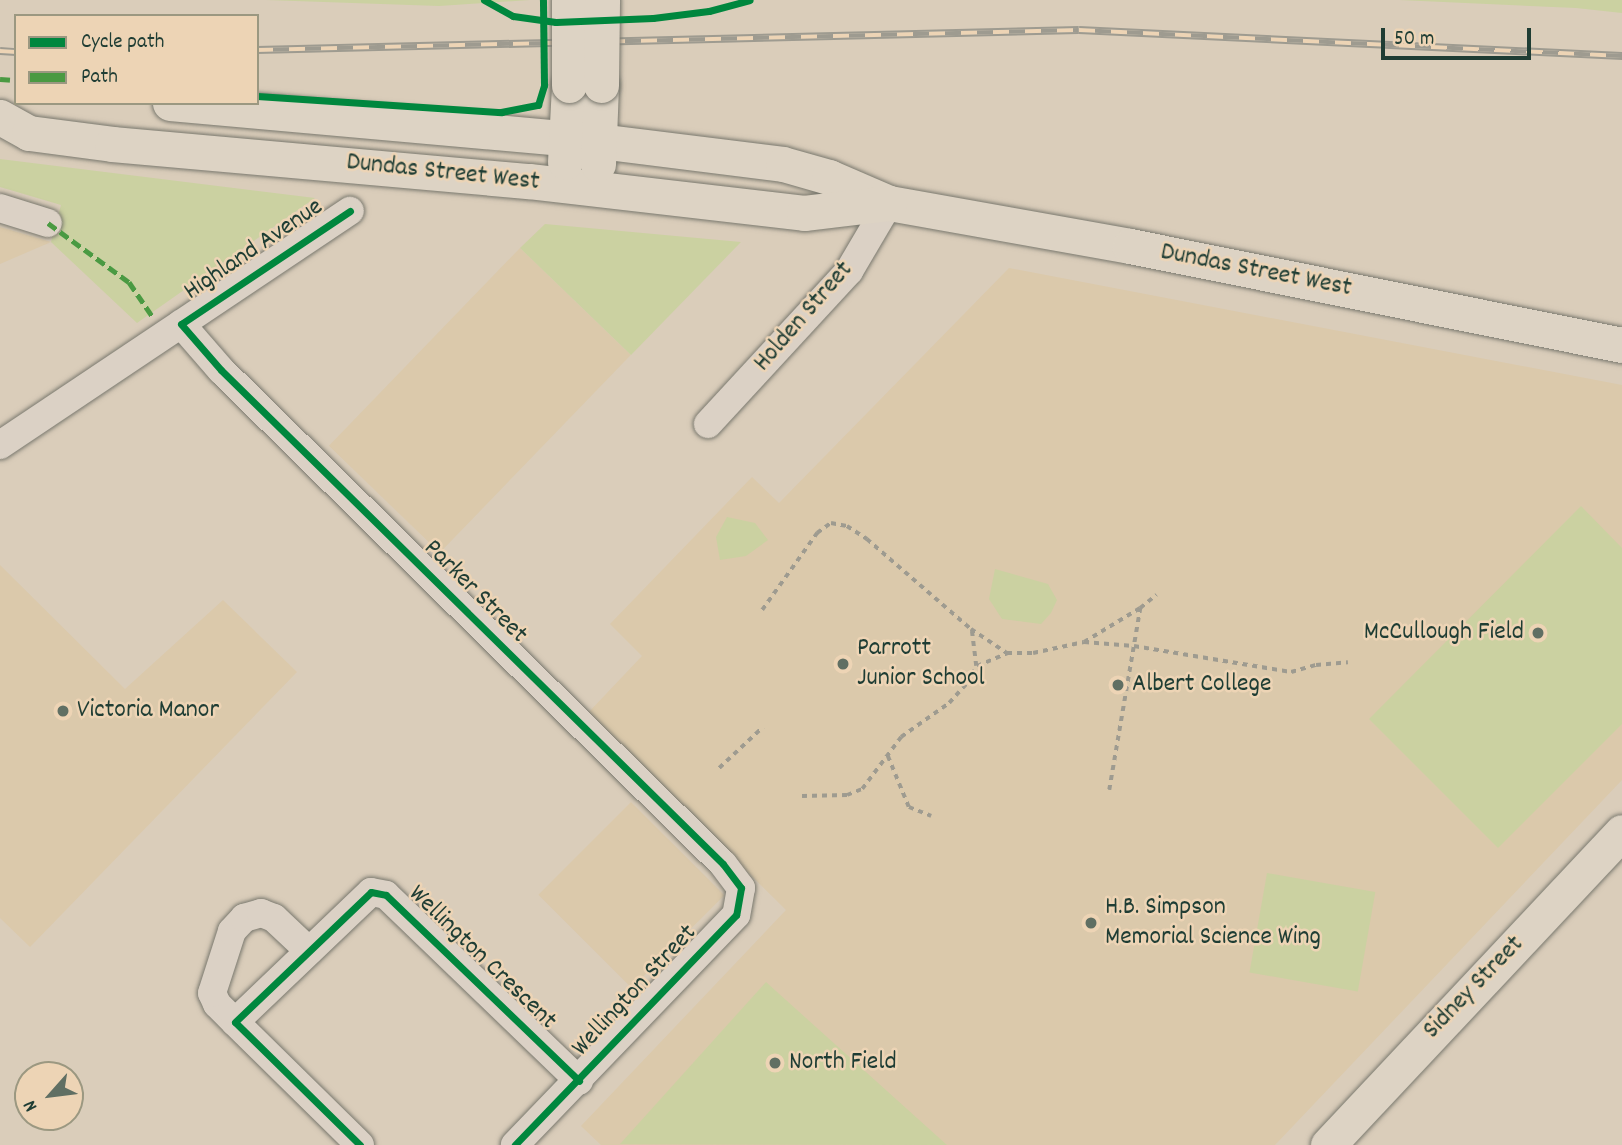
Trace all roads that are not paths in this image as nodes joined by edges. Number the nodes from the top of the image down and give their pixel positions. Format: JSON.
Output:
{"nodes":[{"id":1,"x":569,"y":0,"type":"edge"},
{"id":2,"x":602,"y":0,"type":"edge"},
{"id":3,"x":585,"y":85,"type":"junction"},
{"id":4,"x":192,"y":105,"type":"edge"},
{"id":5,"x":0,"y":117,"type":"edge"},
{"id":6,"x":583,"y":140,"type":"junction"},
{"id":7,"x":581,"y":186,"type":"junction"},
{"id":8,"x":888,"y":203,"type":"junction"},
{"id":9,"x":0,"y":208,"type":"edge"},
{"id":10,"x":350,"y":211,"type":"dead end"},
{"id":11,"x":48,"y":223,"type":"dead end"},
{"id":12,"x":181,"y":324,"type":"junction"},
{"id":13,"x":1622,"y":345,"type":"edge"},
{"id":14,"x":708,"y":424,"type":"dead end"},
{"id":15,"x":0,"y":445,"type":"edge"},
{"id":16,"x":1622,"y":832,"type":"edge"},
{"id":17,"x":741,"y":888,"type":"joint"},
{"id":18,"x":309,"y":951,"type":"junction"},
{"id":19,"x":235,"y":1022,"type":"junction"},
{"id":20,"x":579,"y":1081,"type":"junction"},
{"id":21,"x":360,"y":1145,"type":"edge"},
{"id":22,"x":515,"y":1145,"type":"edge"},
{"id":23,"x":1328,"y":1145,"type":"edge"}],
"edges":[{"from":1,"to":3,"type":"main road","bridge":true},
{"from":2,"to":3,"type":"main road","bridge":true},
{"from":3,"to":6,"type":"main road"},
{"from":4,"to":6,"type":"main road","name":"Dundas Street West"},
{"from":5,"to":7,"type":"main road","name":"Dundas Street West"},
{"from":6,"to":7,"type":"main road"},
{"from":6,"to":8,"type":"main road","name":"Dundas Street West"},
{"from":7,"to":8,"type":"main road","name":"Dundas Street West"},
{"from":8,"to":13,"type":"main road","name":"Dundas Street West"},
{"from":8,"to":14,"type":"street","name":"Holden Street"},
{"from":9,"to":11,"type":"street"},
{"from":10,"to":12,"type":"street","name":"Highland Avenue"},
{"from":12,"to":15,"type":"street","name":"Highland Avenue"},
{"from":12,"to":17,"type":"street","name":"Parker Street"},
{"from":16,"to":23,"type":"main road","name":"Sidney Street"},
{"from":17,"to":20,"type":"street","name":"Wellington Street"},
{"from":18,"to":19,"type":"street","name":"Wellington Crescent"},
{"from":18,"to":19,"type":"street"},
{"from":18,"to":20,"type":"street","name":"Wellington Crescent"},
{"from":19,"to":21,"type":"street"},
{"from":20,"to":22,"type":"street","name":"Wellington Street"}]}
